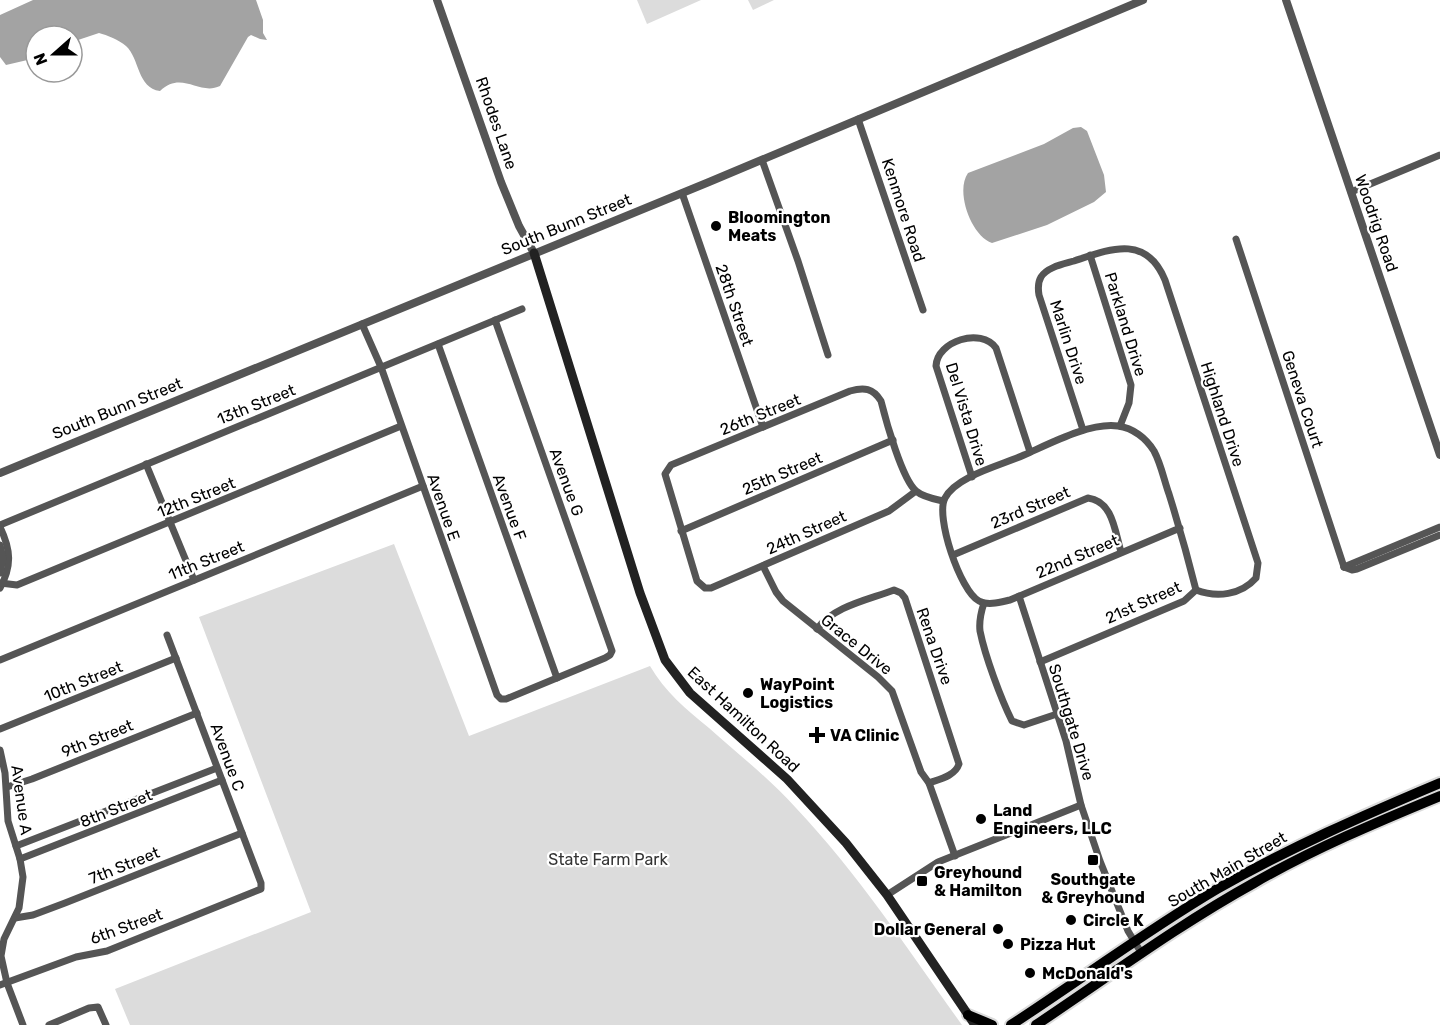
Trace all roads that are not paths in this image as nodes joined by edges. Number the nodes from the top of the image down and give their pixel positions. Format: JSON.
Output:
{"nodes":[{"id":1,"x":437,"y":0,"type":"edge"},
{"id":2,"x":1143,"y":0,"type":"edge"},
{"id":3,"x":1286,"y":0,"type":"edge"},
{"id":4,"x":858,"y":119,"type":"junction"},
{"id":5,"x":1440,"y":155,"type":"edge"},
{"id":6,"x":762,"y":160,"type":"junction"},
{"id":7,"x":1351,"y":192,"type":"junction"},
{"id":8,"x":682,"y":193,"type":"junction"},
{"id":9,"x":1236,"y":239,"type":"dead end"},
{"id":10,"x":534,"y":253,"type":"junction"},
{"id":11,"x":1090,"y":255,"type":"junction"},
{"id":12,"x":1154,"y":262,"type":"joint"},
{"id":13,"x":522,"y":309,"type":"dead end"},
{"id":14,"x":923,"y":310,"type":"dead end"},
{"id":15,"x":495,"y":320,"type":"junction"},
{"id":16,"x":362,"y":324,"type":"junction"},
{"id":17,"x":438,"y":344,"type":"junction"},
{"id":18,"x":828,"y":355,"type":"dead end"},
{"id":19,"x":381,"y":367,"type":"junction"},
{"id":20,"x":401,"y":426,"type":"junction"},
{"id":21,"x":1120,"y":426,"type":"junction"},
{"id":22,"x":763,"y":427,"type":"junction"},
{"id":23,"x":1083,"y":430,"type":"junction"},
{"id":24,"x":893,"y":440,"type":"junction"},
{"id":25,"x":1030,"y":452,"type":"junction"},
{"id":26,"x":1440,"y":455,"type":"edge"},
{"id":27,"x":146,"y":464,"type":"junction"},
{"id":28,"x":0,"y":473,"type":"edge"},
{"id":29,"x":972,"y":477,"type":"junction"},
{"id":30,"x":423,"y":486,"type":"junction"},
{"id":31,"x":916,"y":491,"type":"junction"},
{"id":32,"x":943,"y":501,"type":"junction"},
{"id":33,"x":170,"y":522,"type":"junction"},
{"id":34,"x":0,"y":526,"type":"edge"},
{"id":35,"x":1440,"y":527,"type":"edge"},
{"id":36,"x":1180,"y":528,"type":"junction"},
{"id":37,"x":681,"y":531,"type":"junction"},
{"id":38,"x":1440,"y":536,"type":"edge"},
{"id":39,"x":0,"y":545,"type":"edge"},
{"id":40,"x":1121,"y":552,"type":"junction"},
{"id":41,"x":953,"y":555,"type":"junction"},
{"id":42,"x":763,"y":566,"type":"junction"},
{"id":43,"x":1344,"y":567,"type":"junction"},
{"id":44,"x":0,"y":573,"type":"edge"},
{"id":45,"x":1256,"y":578,"type":"joint"},
{"id":46,"x":194,"y":580,"type":"junction"},
{"id":47,"x":1,"y":585,"type":"edge"},
{"id":48,"x":1196,"y":590,"type":"junction"},
{"id":49,"x":1019,"y":596,"type":"junction"},
{"id":50,"x":984,"y":603,"type":"junction"},
{"id":51,"x":817,"y":629,"type":"junction"},
{"id":52,"x":167,"y":635,"type":"dead end"},
{"id":53,"x":176,"y":658,"type":"junction"},
{"id":54,"x":0,"y":660,"type":"edge"},
{"id":55,"x":1040,"y":662,"type":"junction"},
{"id":56,"x":557,"y":678,"type":"junction"},
{"id":57,"x":197,"y":713,"type":"junction"},
{"id":58,"x":1057,"y":714,"type":"junction"},
{"id":59,"x":0,"y":729,"type":"edge"},
{"id":60,"x":0,"y":750,"type":"edge"},
{"id":61,"x":217,"y":768,"type":"junction"},
{"id":62,"x":222,"y":780,"type":"junction"},
{"id":63,"x":929,"y":783,"type":"junction"},
{"id":64,"x":1440,"y":783,"type":"edge"},
{"id":65,"x":7,"y":787,"type":"junction"},
{"id":66,"x":1440,"y":796,"type":"edge"},
{"id":67,"x":1081,"y":805,"type":"junction"},
{"id":68,"x":242,"y":833,"type":"junction"},
{"id":69,"x":16,"y":846,"type":"junction"},
{"id":70,"x":955,"y":856,"type":"junction"},
{"id":71,"x":20,"y":859,"type":"junction"},
{"id":72,"x":261,"y":889,"type":"joint"},
{"id":73,"x":887,"y":895,"type":"junction"},
{"id":74,"x":15,"y":918,"type":"junction"},
{"id":75,"x":1134,"y":943,"type":"junction"},
{"id":76,"x":1142,"y":954,"type":"junction"},
{"id":77,"x":3,"y":984,"type":"edge"},
{"id":78,"x":968,"y":1015,"type":"junction"},
{"id":79,"x":23,"y":1025,"type":"edge"},
{"id":80,"x":49,"y":1025,"type":"edge"},
{"id":81,"x":106,"y":1025,"type":"edge"},
{"id":82,"x":975,"y":1025,"type":"edge"},
{"id":83,"x":992,"y":1025,"type":"edge"},
{"id":84,"x":1011,"y":1025,"type":"edge"},
{"id":85,"x":1036,"y":1025,"type":"edge"}],
"edges":[{"from":1,"to":10,"type":"street","name":"Rhodes Lane"},
{"from":2,"to":4,"type":"street","name":"South Bunn Street"},
{"from":3,"to":7,"type":"street","name":"Woodrig Road"},
{"from":4,"to":6,"type":"street","name":"South Bunn Street"},
{"from":4,"to":14,"type":"street","name":"Kenmore Road"},
{"from":5,"to":7,"type":"street"},
{"from":6,"to":8,"type":"street","name":"South Bunn Street"},
{"from":6,"to":18,"type":"street"},
{"from":7,"to":26,"type":"street","name":"Woodrig Road"},
{"from":8,"to":10,"type":"street","name":"South Bunn Street"},
{"from":8,"to":22,"type":"street","name":"28th Street"},
{"from":9,"to":43,"type":"street","name":"Geneva Court"},
{"from":10,"to":16,"type":"street","name":"South Bunn Street"},
{"from":10,"to":73,"type":"main road","name":"East Hamilton Road"},
{"from":11,"to":12,"type":"street","name":"Marlin Drive"},
{"from":11,"to":21,"type":"street","name":"Parkland Drive"},
{"from":11,"to":23,"type":"street","name":"Marlin Drive"},
{"from":12,"to":45,"type":"street","name":"Highland Drive"},
{"from":13,"to":15,"type":"street","name":"13th Street"},
{"from":15,"to":17,"type":"street","name":"13th Street"},
{"from":15,"to":56,"type":"street","name":"Avenue G"},
{"from":16,"to":19,"type":"street","name":"Avenue E"},
{"from":16,"to":28,"type":"street","name":"South Bunn Street"},
{"from":17,"to":19,"type":"street","name":"13th Street"},
{"from":17,"to":56,"type":"street","name":"Avenue F"},
{"from":19,"to":20,"type":"street","name":"Avenue E"},
{"from":19,"to":27,"type":"street","name":"13th Street"},
{"from":20,"to":30,"type":"street","name":"Avenue E"},
{"from":20,"to":33,"type":"street","name":"12th Street"},
{"from":21,"to":23,"type":"street"},
{"from":21,"to":36,"type":"street"},
{"from":22,"to":24,"type":"street","name":"26th Street"},
{"from":22,"to":37,"type":"street","name":"26th Street"},
{"from":23,"to":25,"type":"street"},
{"from":24,"to":31,"type":"street"},
{"from":24,"to":37,"type":"street","name":"25th Street"},
{"from":25,"to":29,"type":"street"},
{"from":25,"to":29,"type":"street","name":"Del Vista Drive"},
{"from":27,"to":33,"type":"street"},
{"from":27,"to":34,"type":"street","name":"13th Street"},
{"from":29,"to":32,"type":"street"},
{"from":30,"to":46,"type":"street","name":"11th Street"},
{"from":30,"to":56,"type":"street","name":"Avenue E"},
{"from":31,"to":32,"type":"street"},
{"from":31,"to":42,"type":"street","name":"24th Street"},
{"from":32,"to":41,"type":"street"},
{"from":33,"to":46,"type":"street"},
{"from":33,"to":47,"type":"street","name":"12th Street"},
{"from":34,"to":47,"type":"street"},
{"from":35,"to":43,"type":"street"},
{"from":36,"to":40,"type":"street","name":"22nd Street"},
{"from":36,"to":48,"type":"street"},
{"from":37,"to":42,"type":"street","name":"24th Street"},
{"from":38,"to":43,"type":"street"},
{"from":39,"to":44,"type":"street"},
{"from":40,"to":41,"type":"street","name":"23rd Street"},
{"from":40,"to":49,"type":"street","name":"22nd Street"},
{"from":41,"to":50,"type":"street"},
{"from":42,"to":51,"type":"street","name":"Grace Drive"},
{"from":45,"to":48,"type":"street","name":"21st Street"},
{"from":46,"to":54,"type":"street","name":"11th Street"},
{"from":48,"to":55,"type":"street","name":"21st Street"},
{"from":49,"to":50,"type":"street","name":"22nd Street"},
{"from":49,"to":55,"type":"street","name":"Southgate Drive"},
{"from":50,"to":58,"type":"street"},
{"from":51,"to":63,"type":"street","name":"Grace Drive"},
{"from":51,"to":63,"type":"street","name":"Rena Drive"},
{"from":52,"to":53,"type":"street","name":"Avenue C"},
{"from":53,"to":57,"type":"street","name":"Avenue C"},
{"from":53,"to":59,"type":"street","name":"10th Street"},
{"from":55,"to":58,"type":"street","name":"Southgate Drive"},
{"from":57,"to":61,"type":"street","name":"Avenue C"},
{"from":57,"to":65,"type":"street","name":"9th Street"},
{"from":58,"to":67,"type":"street","name":"Southgate Drive"},
{"from":60,"to":65,"type":"street","name":"Avenue A"},
{"from":61,"to":62,"type":"street","name":"Avenue C"},
{"from":61,"to":69,"type":"street","name":"8th Street"},
{"from":62,"to":68,"type":"street","name":"Avenue C"},
{"from":62,"to":71,"type":"street","name":"8th Street"},
{"from":63,"to":70,"type":"street","name":"Grace Drive"},
{"from":64,"to":75,"type":"highway","name":"South Main Street"},
{"from":65,"to":69,"type":"street","name":"Avenue A"},
{"from":66,"to":76,"type":"highway","name":"South Main Street"},
{"from":67,"to":70,"type":"street"},
{"from":67,"to":75,"type":"street","name":"Southgate Drive"},
{"from":68,"to":72,"type":"street","name":"Avenue C"},
{"from":68,"to":74,"type":"street","name":"7th Street"},
{"from":69,"to":71,"type":"street","name":"Avenue A"},
{"from":70,"to":73,"type":"street"},
{"from":71,"to":74,"type":"street","name":"Avenue A"},
{"from":72,"to":77,"type":"street","name":"6th Street"},
{"from":73,"to":78,"type":"main road","name":"East Hamilton Road"},
{"from":74,"to":77,"type":"street","name":"Avenue A"},
{"from":75,"to":76,"type":"street","name":"Southgate Drive"},
{"from":75,"to":84,"type":"highway","name":"South Main Street"},
{"from":76,"to":85,"type":"highway","name":"South Main Street"},
{"from":77,"to":79,"type":"street","name":"Avenue A"},
{"from":78,"to":82,"type":"main road","name":"East Hamilton Road"},
{"from":78,"to":83,"type":"highway"},
{"from":80,"to":81,"type":"street"}]}
